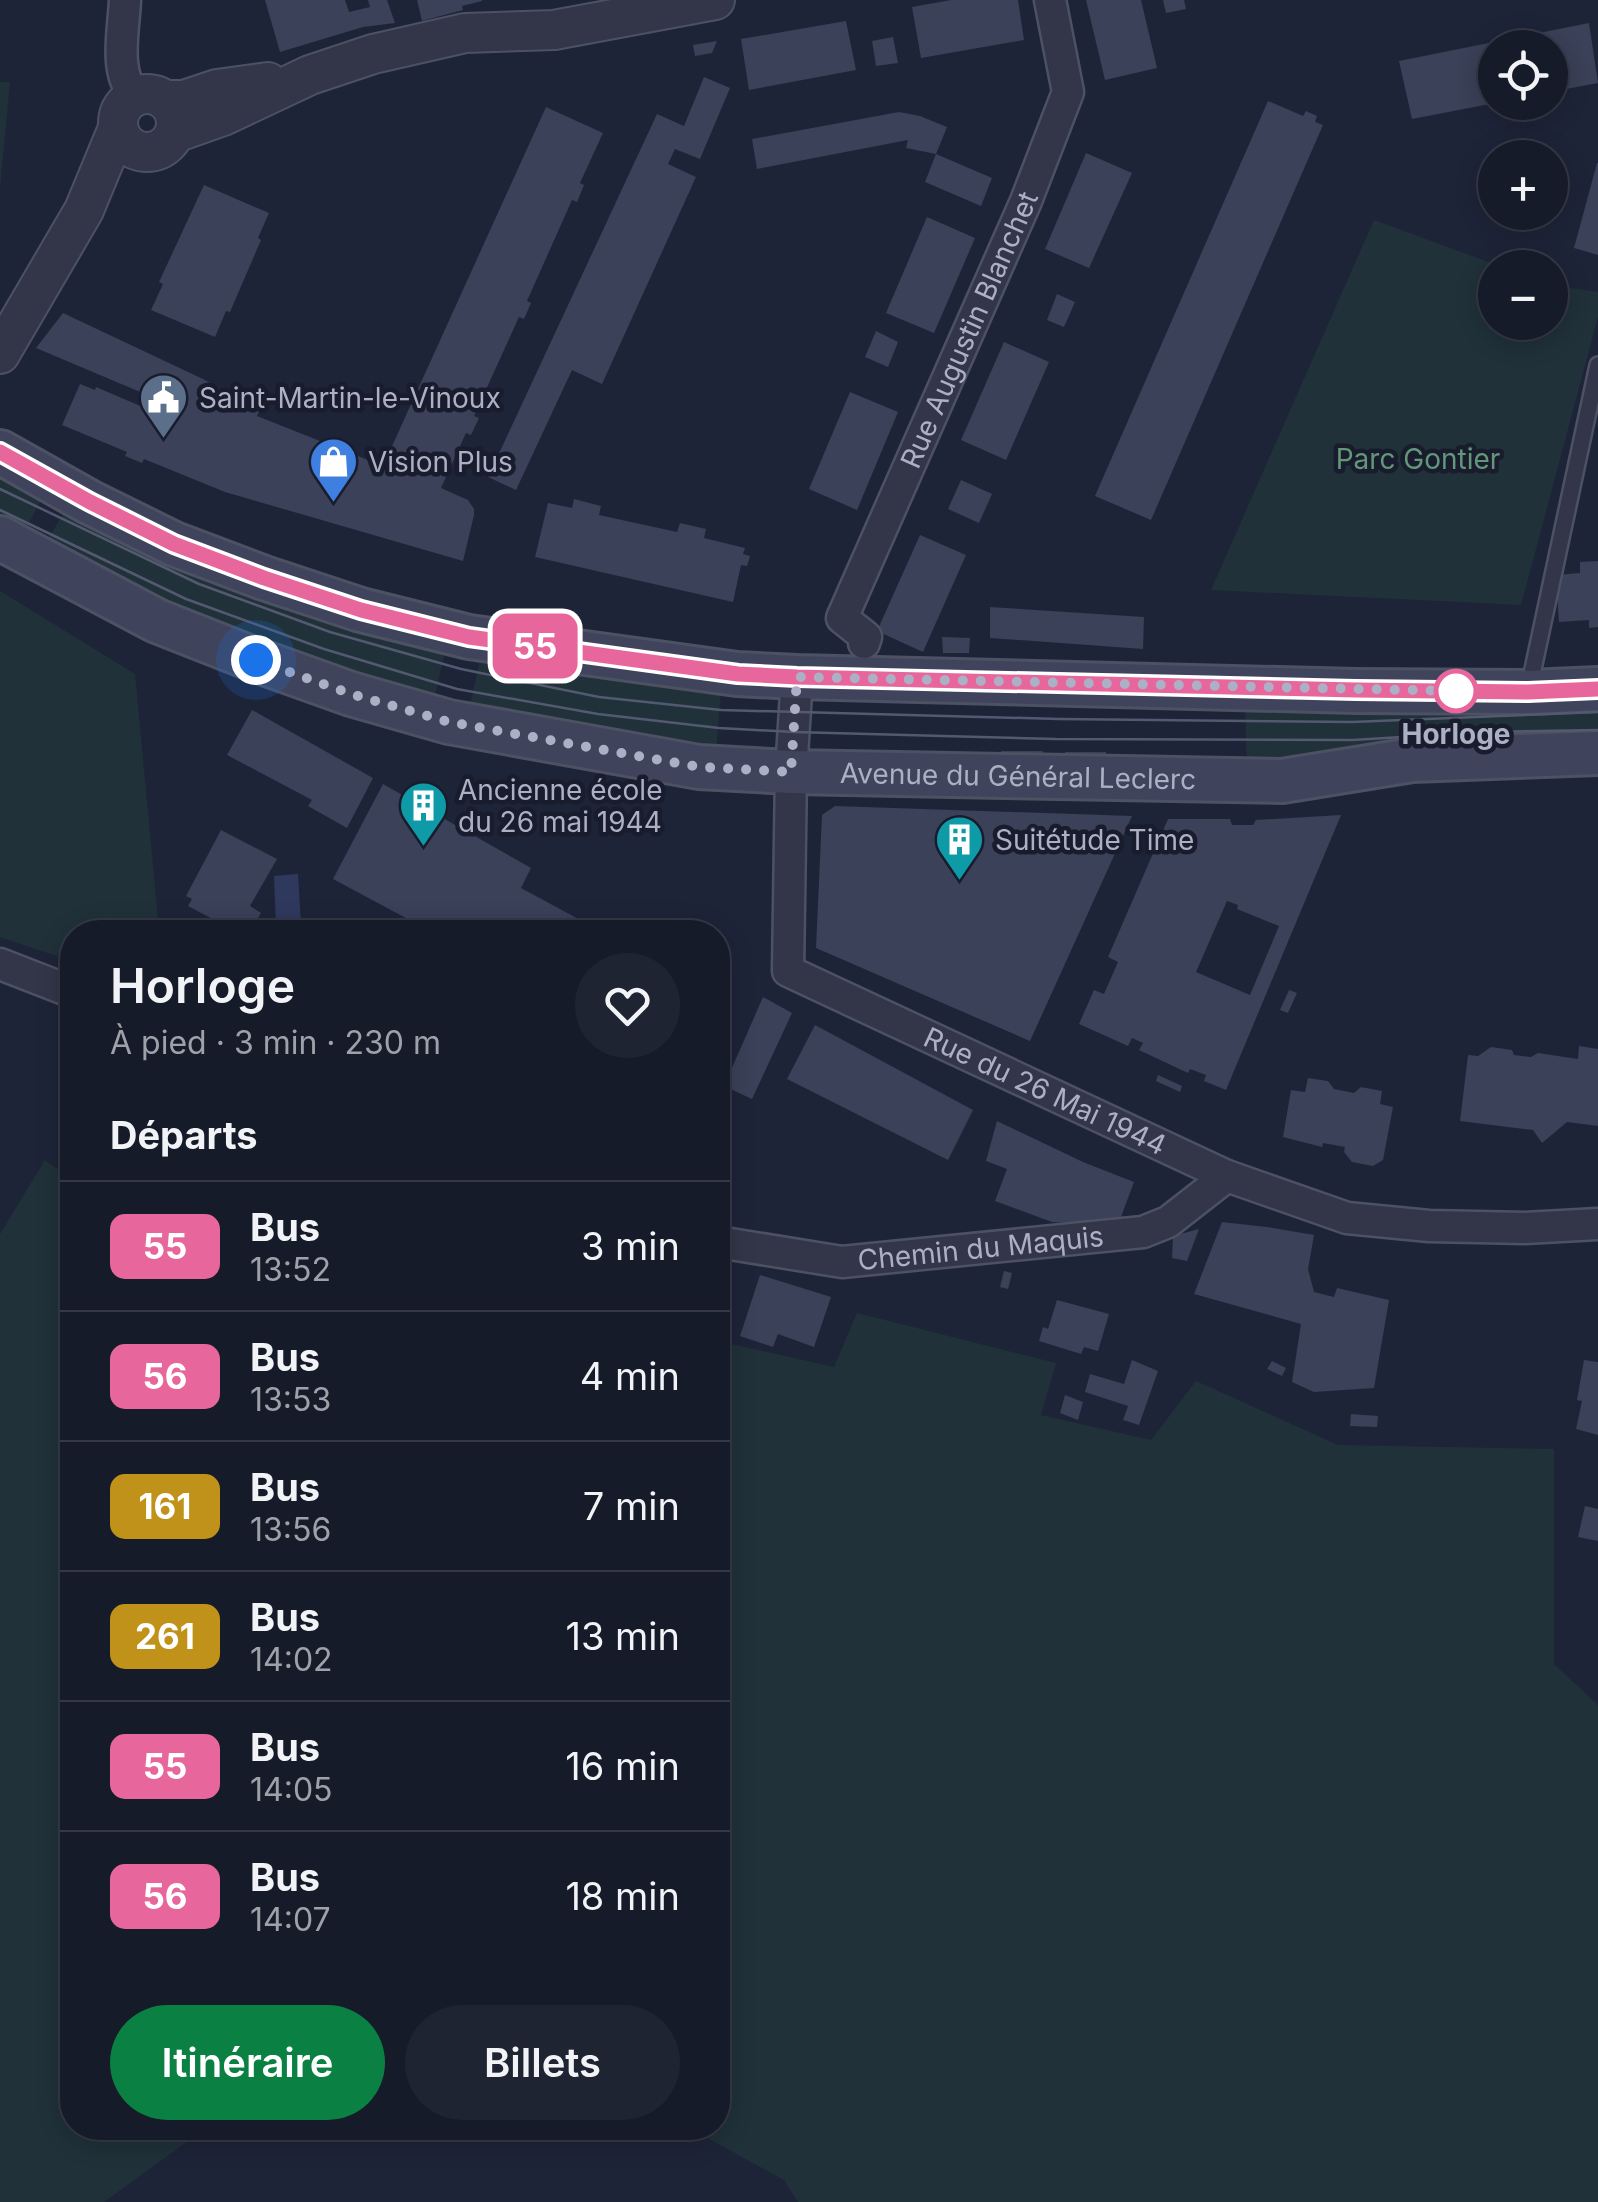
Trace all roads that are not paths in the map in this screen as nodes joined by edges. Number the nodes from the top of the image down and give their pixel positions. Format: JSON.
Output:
{"nodes":[{"id":1,"x":125,"y":0,"type":"edge"},
{"id":2,"x":715,"y":0,"type":"edge"},
{"id":3,"x":1050,"y":0,"type":"edge"},
{"id":4,"x":149,"y":122,"type":"junction"},
{"id":5,"x":0,"y":354,"type":"edge"},
{"id":6,"x":1598,"y":365,"type":"edge"},
{"id":7,"x":0,"y":452,"type":"edge"},
{"id":8,"x":0,"y":538,"type":"edge"},
{"id":9,"x":864,"y":642,"type":"dead end"},
{"id":10,"x":797,"y":677,"type":"junction"},
{"id":11,"x":1598,"y":689,"type":"edge"},
{"id":12,"x":1528,"y":692,"type":"junction"},
{"id":13,"x":1598,"y":753,"type":"edge"},
{"id":14,"x":791,"y":772,"type":"junction"},
{"id":15,"x":0,"y":964,"type":"edge"},
{"id":16,"x":60,"y":987,"type":"edge"},
{"id":17,"x":1227,"y":1176,"type":"junction"},
{"id":18,"x":1598,"y":1224,"type":"edge"},
{"id":19,"x":730,"y":1244,"type":"edge"}],
"edges":[{"from":1,"to":4,"type":"street"},
{"from":2,"to":4,"type":"street"},
{"from":3,"to":9,"type":"street","name":"Rue Augustin Blanchet"},
{"from":4,"to":5,"type":"street"},
{"from":6,"to":12,"type":"lane"},
{"from":7,"to":10,"type":"main road"},
{"from":8,"to":14,"type":"main road","name":"Avenue du Général Leclerc"},
{"from":10,"to":12,"type":"main road"},
{"from":10,"to":14,"type":"street","name":"Rue du 26 Mai 1944"},
{"from":11,"to":12,"type":"main road"},
{"from":13,"to":14,"type":"main road","name":"Avenue du Général Leclerc"},
{"from":14,"to":17,"type":"street","name":"Rue du 26 Mai 1944"},
{"from":15,"to":16,"type":"street"},
{"from":17,"to":18,"type":"street","name":"Rue du 26 Mai 1944"},
{"from":17,"to":19,"type":"street","name":"Chemin du Maquis"}]}
